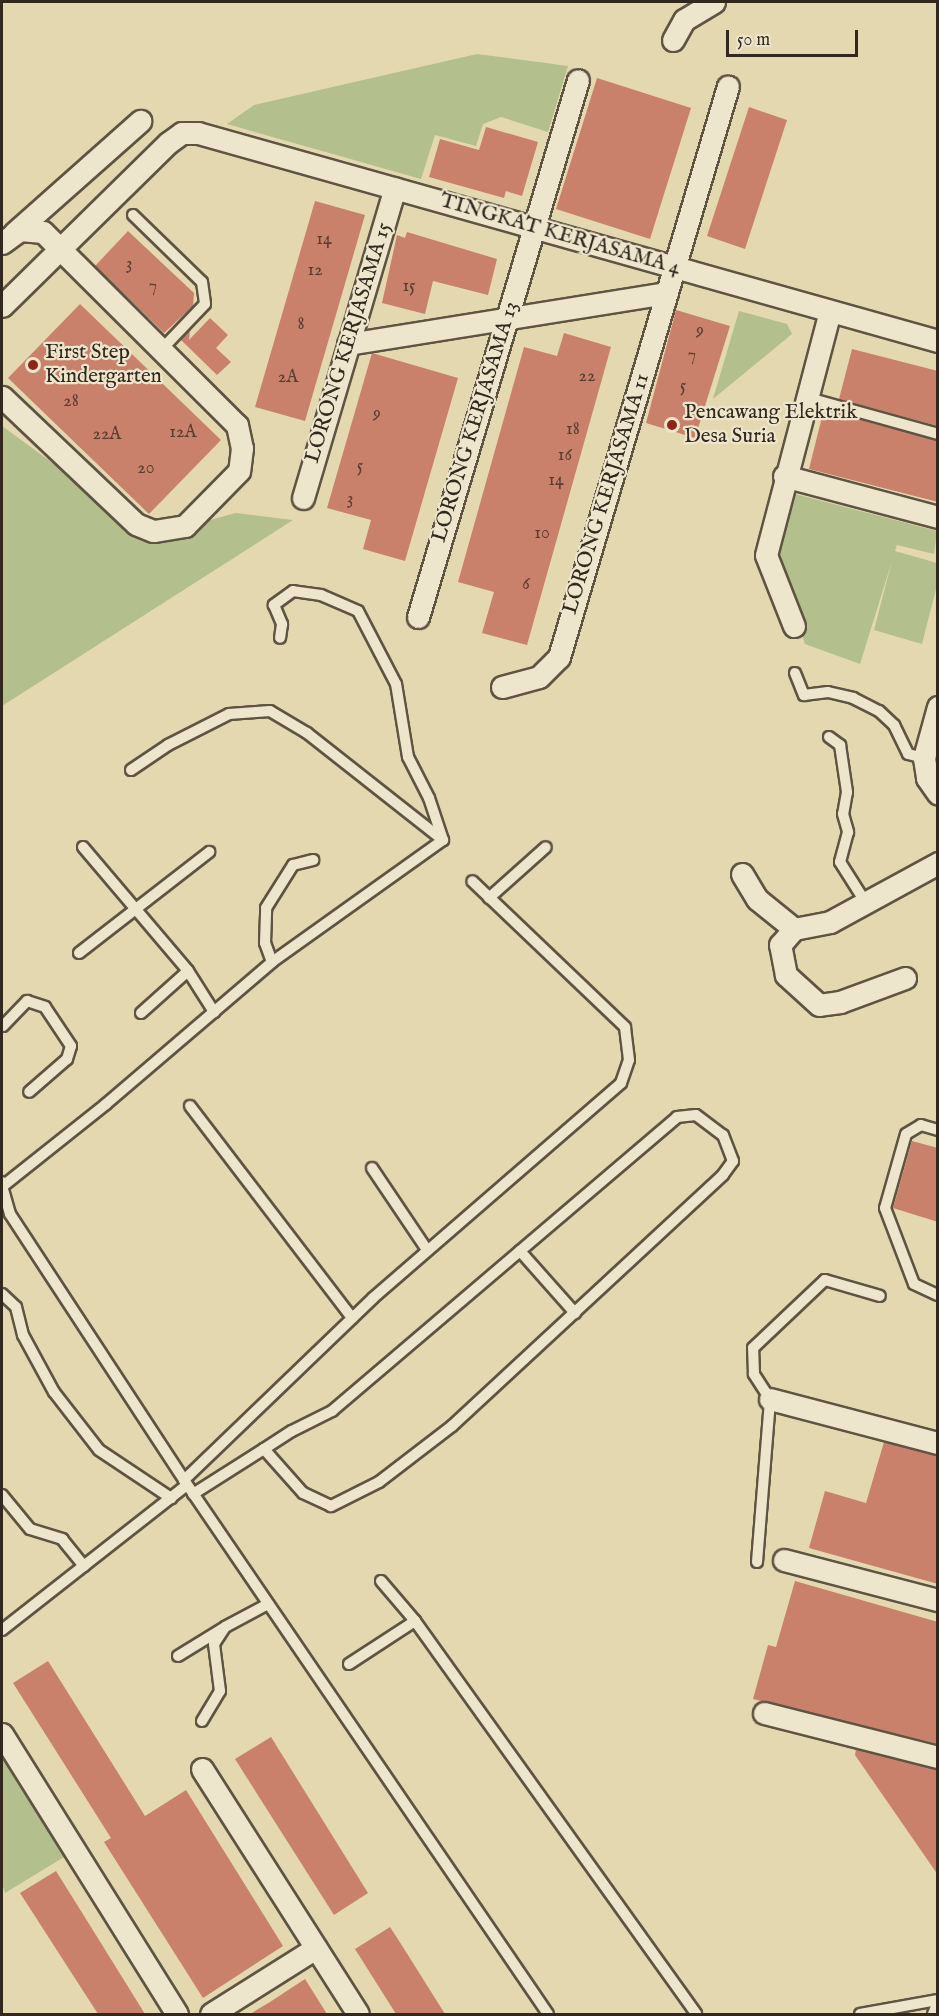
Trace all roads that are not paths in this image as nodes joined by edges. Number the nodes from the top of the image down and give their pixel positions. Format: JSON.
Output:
{"nodes":[{"id":1,"x":714,"y":2,"type":"edge"},
{"id":2,"x":673,"y":40,"type":"dead end"},
{"id":3,"x":578,"y":80,"type":"dead end"},
{"id":4,"x":728,"y":86,"type":"dead end"},
{"id":5,"x":140,"y":121,"type":"dead end"},
{"id":6,"x":394,"y":189,"type":"junction"},
{"id":7,"x":133,"y":215,"type":"dead end"},
{"id":8,"x":534,"y":227,"type":"junction"},
{"id":9,"x":8,"y":238,"type":"edge"},
{"id":10,"x":61,"y":251,"type":"junction"},
{"id":11,"x":674,"y":267,"type":"junction"},
{"id":12,"x":667,"y":293,"type":"junction"},
{"id":13,"x":2,"y":306,"type":"edge"},
{"id":14,"x":830,"y":311,"type":"junction"},
{"id":15,"x":506,"y":320,"type":"junction"},
{"id":16,"x":938,"y":341,"type":"edge"},
{"id":17,"x":348,"y":344,"type":"junction"},
{"id":18,"x":161,"y":350,"type":"junction"},
{"id":19,"x":2,"y":397,"type":"edge"},
{"id":20,"x":805,"y":397,"type":"junction"},
{"id":21,"x":938,"y":434,"type":"edge"},
{"id":22,"x":784,"y":476,"type":"junction"},
{"id":23,"x":303,"y":498,"type":"dead end"},
{"id":24,"x":938,"y":517,"type":"edge"},
{"id":25,"x":418,"y":617,"type":"dead end"},
{"id":26,"x":794,"y":626,"type":"dead end"},
{"id":27,"x":279,"y":638,"type":"dead end"},
{"id":28,"x":795,"y":673,"type":"dead end"},
{"id":29,"x":502,"y":687,"type":"dead end"},
{"id":30,"x":938,"y":706,"type":"edge"},
{"id":31,"x":829,"y":737,"type":"dead end"},
{"id":32,"x":131,"y":770,"type":"dead end"},
{"id":33,"x":930,"y":777,"type":"edge"},
{"id":34,"x":443,"y":840,"type":"junction"},
{"id":35,"x":83,"y":847,"type":"dead end"},
{"id":36,"x":546,"y":847,"type":"dead end"},
{"id":37,"x":209,"y":852,"type":"dead end"},
{"id":38,"x":313,"y":860,"type":"dead end"},
{"id":39,"x":938,"y":863,"type":"edge"},
{"id":40,"x":742,"y":874,"type":"dead end"},
{"id":41,"x":472,"y":881,"type":"dead end"},
{"id":42,"x":489,"y":898,"type":"junction"},
{"id":43,"x":864,"y":900,"type":"junction"},
{"id":44,"x":137,"y":910,"type":"junction"},
{"id":45,"x":794,"y":929,"type":"junction"},
{"id":46,"x":79,"y":952,"type":"dead end"},
{"id":47,"x":272,"y":962,"type":"junction"},
{"id":48,"x":188,"y":971,"type":"junction"},
{"id":49,"x":905,"y":978,"type":"dead end"},
{"id":50,"x":214,"y":1011,"type":"junction"},
{"id":51,"x":141,"y":1013,"type":"dead end"},
{"id":52,"x":2,"y":1026,"type":"edge"},
{"id":53,"x":29,"y":1092,"type":"dead end"},
{"id":54,"x":190,"y":1106,"type":"dead end"},
{"id":55,"x":938,"y":1130,"type":"edge"},
{"id":56,"x":372,"y":1168,"type":"dead end"},
{"id":57,"x":2,"y":1190,"type":"edge"},
{"id":58,"x":428,"y":1250,"type":"junction"},
{"id":59,"x":520,"y":1251,"type":"junction"},
{"id":60,"x":2,"y":1294,"type":"edge"},
{"id":61,"x":938,"y":1295,"type":"edge"},
{"id":62,"x":880,"y":1296,"type":"dead end"},
{"id":63,"x":575,"y":1313,"type":"junction"},
{"id":64,"x":352,"y":1318,"type":"junction"},
{"id":65,"x":770,"y":1399,"type":"junction"},
{"id":66,"x":938,"y":1443,"type":"edge"},
{"id":67,"x":264,"y":1449,"type":"junction"},
{"id":68,"x":188,"y":1486,"type":"junction"},
{"id":69,"x":2,"y":1495,"type":"edge"},
{"id":70,"x":171,"y":1498,"type":"junction"},
{"id":71,"x":784,"y":1560,"type":"dead end"},
{"id":72,"x":757,"y":1562,"type":"dead end"},
{"id":73,"x":84,"y":1566,"type":"junction"},
{"id":74,"x":381,"y":1581,"type":"dead end"},
{"id":75,"x":938,"y":1600,"type":"edge"},
{"id":76,"x":268,"y":1604,"type":"junction"},
{"id":77,"x":415,"y":1621,"type":"junction"},
{"id":78,"x":4,"y":1627,"type":"edge"},
{"id":79,"x":225,"y":1627,"type":"junction"},
{"id":80,"x":178,"y":1656,"type":"dead end"},
{"id":81,"x":349,"y":1664,"type":"dead end"},
{"id":82,"x":764,"y":1713,"type":"dead end"},
{"id":83,"x":202,"y":1721,"type":"dead end"},
{"id":84,"x":2,"y":1734,"type":"edge"},
{"id":85,"x":938,"y":1757,"type":"edge"},
{"id":86,"x":202,"y":1769,"type":"dead end"},
{"id":87,"x":316,"y":1948,"type":"junction"},
{"id":88,"x":937,"y":2000,"type":"edge"},
{"id":89,"x":177,"y":2014,"type":"edge"},
{"id":90,"x":211,"y":2014,"type":"edge"},
{"id":91,"x":358,"y":2014,"type":"edge"},
{"id":92,"x":548,"y":2014,"type":"edge"},
{"id":93,"x":696,"y":2014,"type":"edge"},
{"id":94,"x":860,"y":2014,"type":"edge"},
{"id":95,"x":933,"y":2014,"type":"edge"}],
"edges":[{"from":1,"to":2,"type":"street"},
{"from":3,"to":8,"type":"street","name":"LORONG KERJASAMA 13"},
{"from":4,"to":11,"type":"street","name":"LORONG KERJASAMA 11"},
{"from":5,"to":9,"type":"street"},
{"from":6,"to":8,"type":"street","name":"TINGKAT KERJASAMA 4"},
{"from":6,"to":10,"type":"street","name":"TINGKAT KERJASAMA 4"},
{"from":6,"to":17,"type":"street","name":"LORONG KERJASAMA 15"},
{"from":7,"to":18,"type":"lane"},
{"from":8,"to":11,"type":"street","name":"TINGKAT KERJASAMA 4"},
{"from":8,"to":15,"type":"street","name":"LORONG KERJASAMA 13"},
{"from":9,"to":10,"type":"street"},
{"from":10,"to":13,"type":"street"},
{"from":10,"to":18,"type":"street"},
{"from":11,"to":12,"type":"street","name":"LORONG KERJASAMA 11"},
{"from":11,"to":14,"type":"street","name":"TINGKAT KERJASAMA 4"},
{"from":12,"to":15,"type":"street"},
{"from":12,"to":29,"type":"street","name":"LORONG KERJASAMA 11"},
{"from":14,"to":16,"type":"street","name":"TINGKAT KERJASAMA 4"},
{"from":14,"to":20,"type":"street"},
{"from":15,"to":17,"type":"street"},
{"from":15,"to":25,"type":"street","name":"LORONG KERJASAMA 13"},
{"from":17,"to":23,"type":"street","name":"LORONG KERJASAMA 15"},
{"from":18,"to":19,"type":"street"},
{"from":20,"to":21,"type":"lane"},
{"from":20,"to":22,"type":"street"},
{"from":22,"to":24,"type":"street"},
{"from":22,"to":26,"type":"street"},
{"from":27,"to":34,"type":"lane"},
{"from":28,"to":33,"type":"lane"},
{"from":30,"to":33,"type":"street"},
{"from":31,"to":43,"type":"lane"},
{"from":32,"to":34,"type":"lane"},
{"from":34,"to":47,"type":"lane"},
{"from":35,"to":44,"type":"lane"},
{"from":36,"to":42,"type":"lane"},
{"from":37,"to":44,"type":"lane"},
{"from":38,"to":47,"type":"lane"},
{"from":39,"to":43,"type":"street"},
{"from":40,"to":45,"type":"street"},
{"from":41,"to":42,"type":"lane"},
{"from":42,"to":58,"type":"lane"},
{"from":43,"to":45,"type":"street"},
{"from":44,"to":46,"type":"lane"},
{"from":44,"to":48,"type":"lane"},
{"from":45,"to":49,"type":"street"},
{"from":47,"to":50,"type":"lane"},
{"from":48,"to":50,"type":"lane"},
{"from":48,"to":51,"type":"lane"},
{"from":50,"to":57,"type":"lane"},
{"from":52,"to":53,"type":"lane"},
{"from":54,"to":64,"type":"lane"},
{"from":55,"to":61,"type":"lane"},
{"from":56,"to":58,"type":"lane"},
{"from":57,"to":68,"type":"lane"},
{"from":58,"to":64,"type":"lane"},
{"from":59,"to":63,"type":"lane"},
{"from":59,"to":63,"type":"lane"},
{"from":59,"to":67,"type":"lane"},
{"from":60,"to":70,"type":"lane"},
{"from":62,"to":65,"type":"lane"},
{"from":63,"to":67,"type":"lane"},
{"from":64,"to":68,"type":"lane"},
{"from":65,"to":66,"type":"street"},
{"from":65,"to":72,"type":"lane"},
{"from":67,"to":68,"type":"lane"},
{"from":68,"to":70,"type":"lane"},
{"from":68,"to":76,"type":"lane"},
{"from":69,"to":73,"type":"lane"},
{"from":70,"to":73,"type":"lane"},
{"from":71,"to":75,"type":"street"},
{"from":73,"to":78,"type":"lane"},
{"from":74,"to":77,"type":"lane"},
{"from":76,"to":79,"type":"lane"},
{"from":76,"to":92,"type":"lane"},
{"from":77,"to":81,"type":"lane"},
{"from":77,"to":93,"type":"lane"},
{"from":79,"to":80,"type":"lane"},
{"from":79,"to":83,"type":"lane"},
{"from":82,"to":85,"type":"street"},
{"from":84,"to":89,"type":"street"},
{"from":86,"to":87,"type":"street"},
{"from":87,"to":90,"type":"street"},
{"from":87,"to":91,"type":"street"},
{"from":88,"to":94,"type":"lane"},
{"from":88,"to":95,"type":"lane"}]}
